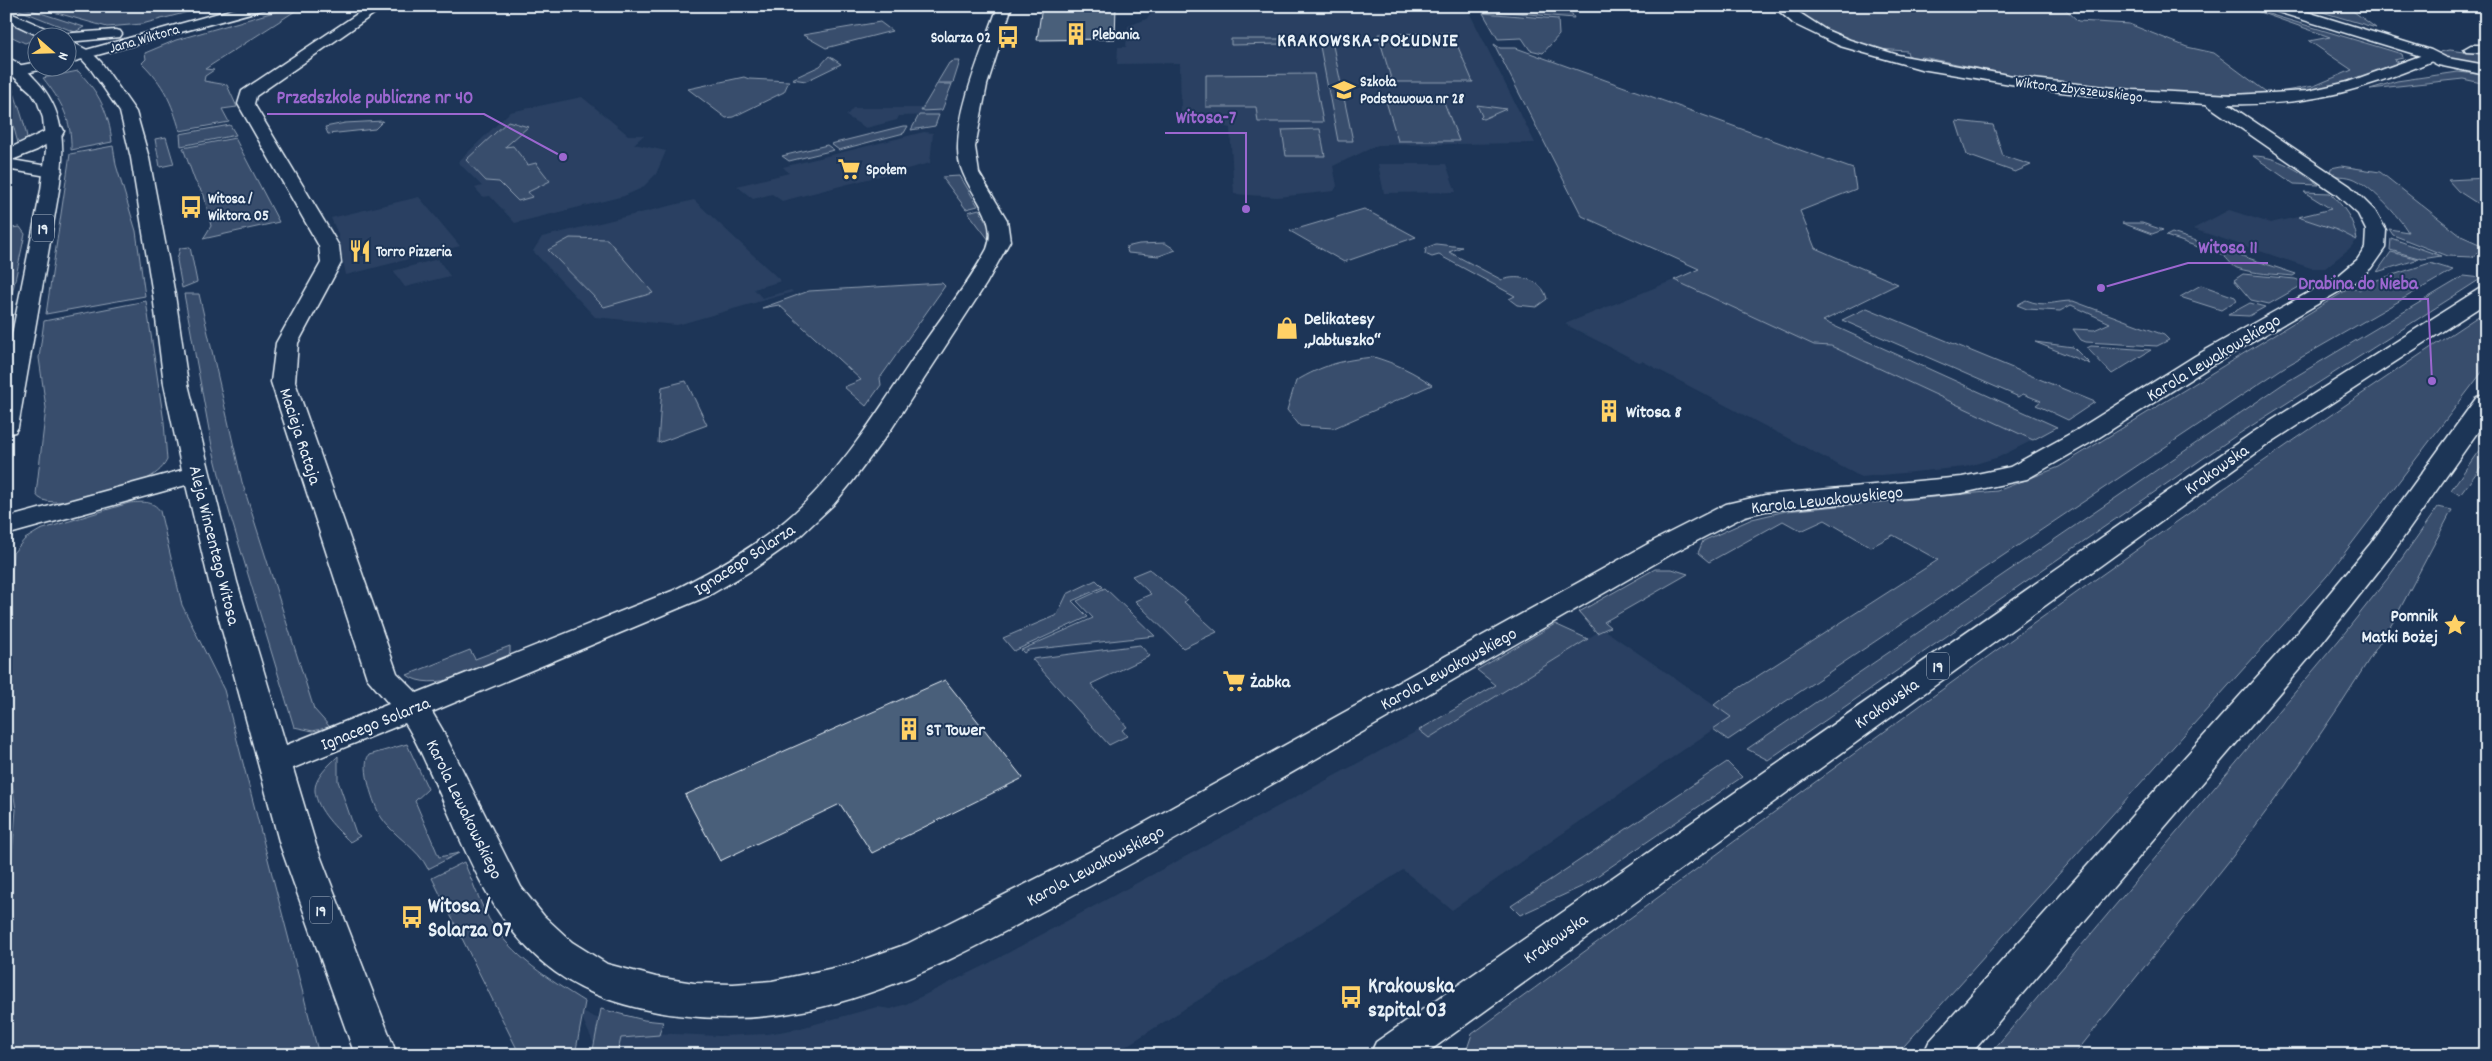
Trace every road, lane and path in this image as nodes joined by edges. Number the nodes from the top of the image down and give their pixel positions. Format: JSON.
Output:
{"nodes":[{"id":1,"x":235,"y":6,"type":"edge"},
{"id":2,"x":260,"y":6,"type":"edge"},
{"id":3,"x":378,"y":6,"type":"edge"},
{"id":4,"x":1005,"y":6,"type":"edge"},
{"id":5,"x":1780,"y":6,"type":"edge"},
{"id":6,"x":2273,"y":6,"type":"edge"},
{"id":7,"x":6,"y":16,"type":"edge"},
{"id":8,"x":33,"y":28,"type":"edge"},
{"id":9,"x":143,"y":30,"type":"junction"},
{"id":10,"x":78,"y":36,"type":"edge"},
{"id":11,"x":78,"y":49,"type":"edge"},
{"id":12,"x":78,"y":50,"type":"edge"},
{"id":13,"x":2455,"y":50,"type":"edge"},
{"id":14,"x":78,"y":54,"type":"edge"},
{"id":15,"x":28,"y":59,"type":"edge"},
{"id":16,"x":9,"y":66,"type":"edge"},
{"id":17,"x":28,"y":66,"type":"edge"},
{"id":18,"x":2470,"y":68,"type":"junction"},
{"id":19,"x":2486,"y":70,"type":"edge"},
{"id":20,"x":2388,"y":74,"type":"junction"},
{"id":21,"x":2210,"y":99,"type":"junction"},
{"id":22,"x":56,"y":131,"type":"junction"},
{"id":23,"x":6,"y":156,"type":"edge"},
{"id":24,"x":6,"y":164,"type":"edge"},
{"id":25,"x":53,"y":172,"type":"junction"},
{"id":26,"x":2486,"y":294,"type":"edge"},
{"id":27,"x":2486,"y":402,"type":"edge"},
{"id":28,"x":6,"y":427,"type":"edge"},
{"id":29,"x":196,"y":474,"type":"junction"},
{"id":30,"x":6,"y":527,"type":"edge"},
{"id":31,"x":412,"y":708,"type":"junction"},
{"id":32,"x":276,"y":763,"type":"junction"},
{"id":33,"x":376,"y":1055,"type":"edge"},
{"id":34,"x":1391,"y":1055,"type":"edge"},
{"id":35,"x":1944,"y":1055,"type":"edge"}],
"edges":[{"from":1,"to":9,"type":"street","name":"Jana Wiktora"},
{"from":2,"to":12,"type":"street","name":"Jana Wiktora"},
{"from":3,"to":31,"type":"street","name":"Macieja Rataja"},
{"from":4,"to":31,"type":"street","name":"Ignacego Solarza"},
{"from":5,"to":21,"type":"street","name":"Wiktora Zbyszewskiego"},
{"from":6,"to":13,"type":"street"},
{"from":7,"to":8,"type":"street"},
{"from":9,"to":10,"type":"street"},
{"from":9,"to":11,"type":"street","name":"Jana Wiktora"},
{"from":13,"to":18,"type":"street"},
{"from":13,"to":20,"type":"street","name":"Wiktora Zbyszewskiego"},
{"from":14,"to":29,"type":"street","name":"Aleja Wincentego Witosa","number":"19"},
{"from":15,"to":16,"type":"street"},
{"from":16,"to":17,"type":"street"},
{"from":16,"to":22,"type":"street","number":"19"},
{"from":18,"to":19,"type":"street"},
{"from":18,"to":20,"type":"street","name":"Wiktora Zbyszewskiego"},
{"from":20,"to":21,"type":"street","name":"Wiktora Zbyszewskiego"},
{"from":21,"to":31,"type":"street","name":"Karola Lewakowskiego"},
{"from":22,"to":23,"type":"street"},
{"from":22,"to":25,"type":"street","number":"19"},
{"from":24,"to":25,"type":"street"},
{"from":25,"to":28,"type":"street","number":"19"},
{"from":26,"to":34,"type":"street","name":"Krakowska","number":"19"},
{"from":27,"to":35,"type":"street"},
{"from":29,"to":30,"type":"street"},
{"from":29,"to":32,"type":"street","name":"Aleja Wincentego Witosa","number":"19"},
{"from":31,"to":32,"type":"street","name":"Ignacego Solarza"},
{"from":32,"to":33,"type":"street","name":"Aleja Wincentego Witosa","number":"19"}]}
